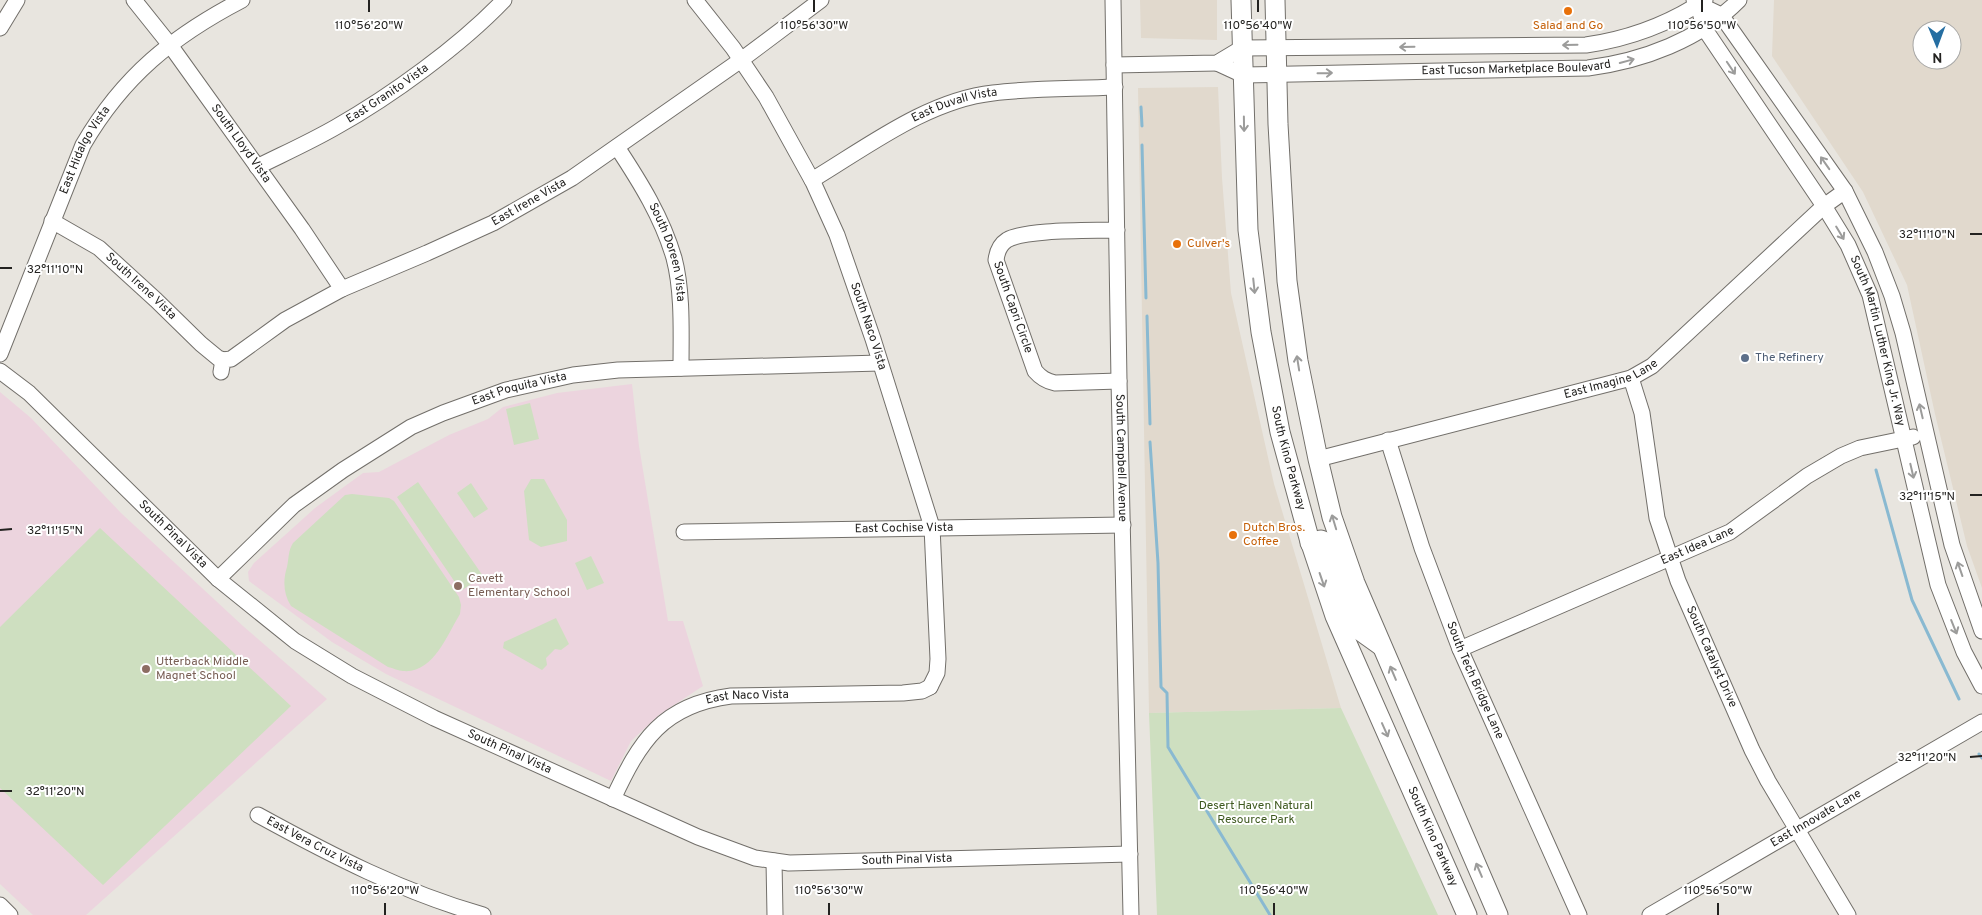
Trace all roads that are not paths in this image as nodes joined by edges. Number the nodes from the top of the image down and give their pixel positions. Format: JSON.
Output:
{"nodes":[{"id":1,"x":17,"y":0,"type":"edge"},
{"id":2,"x":134,"y":0,"type":"edge"},
{"id":3,"x":242,"y":0,"type":"edge"},
{"id":4,"x":504,"y":0,"type":"edge"},
{"id":5,"x":695,"y":0,"type":"edge"},
{"id":6,"x":822,"y":0,"type":"edge"},
{"id":7,"x":1113,"y":0,"type":"edge"},
{"id":8,"x":1241,"y":0,"type":"edge"},
{"id":9,"x":1276,"y":0,"type":"edge"},
{"id":10,"x":1739,"y":0,"type":"edge"},
{"id":11,"x":1699,"y":1,"type":"edge"},
{"id":12,"x":1721,"y":15,"type":"junction"},
{"id":13,"x":0,"y":28,"type":"edge"},
{"id":14,"x":1704,"y":28,"type":"junction"},
{"id":15,"x":170,"y":45,"type":"junction"},
{"id":16,"x":1242,"y":48,"type":"junction"},
{"id":17,"x":1276,"y":48,"type":"junction"},
{"id":18,"x":741,"y":60,"type":"junction"},
{"id":19,"x":1217,"y":63,"type":"junction"},
{"id":20,"x":1114,"y":65,"type":"junction"},
{"id":21,"x":1276,"y":74,"type":"junction"},
{"id":22,"x":1243,"y":75,"type":"junction"},
{"id":23,"x":1114,"y":87,"type":"junction"},
{"id":24,"x":617,"y":147,"type":"junction"},
{"id":25,"x":257,"y":167,"type":"junction"},
{"id":26,"x":812,"y":180,"type":"junction"},
{"id":27,"x":1845,"y":191,"type":"junction"},
{"id":28,"x":1824,"y":206,"type":"junction"},
{"id":29,"x":52,"y":221,"type":"junction"},
{"id":30,"x":1117,"y":230,"type":"junction"},
{"id":31,"x":342,"y":289,"type":"junction"},
{"id":32,"x":0,"y":354,"type":"edge"},
{"id":33,"x":880,"y":364,"type":"junction"},
{"id":34,"x":222,"y":366,"type":"joint"},
{"id":35,"x":681,"y":368,"type":"junction"},
{"id":36,"x":0,"y":371,"type":"edge"},
{"id":37,"x":1631,"y":378,"type":"junction"},
{"id":38,"x":1118,"y":381,"type":"junction"},
{"id":39,"x":1926,"y":434,"type":"junction"},
{"id":40,"x":1904,"y":438,"type":"junction"},
{"id":41,"x":1388,"y":440,"type":"junction"},
{"id":42,"x":1318,"y":460,"type":"junction"},
{"id":43,"x":1123,"y":525,"type":"junction"},
{"id":44,"x":932,"y":527,"type":"junction"},
{"id":45,"x":684,"y":532,"type":"dead end"},
{"id":46,"x":1310,"y":543,"type":"junction"},
{"id":47,"x":1670,"y":558,"type":"junction"},
{"id":48,"x":218,"y":579,"type":"junction"},
{"id":49,"x":1982,"y":631,"type":"edge"},
{"id":50,"x":1381,"y":646,"type":"junction"},
{"id":51,"x":1460,"y":649,"type":"junction"},
{"id":52,"x":1982,"y":686,"type":"edge"},
{"id":53,"x":935,"y":691,"type":"joint"},
{"id":54,"x":1982,"y":722,"type":"edge"},
{"id":55,"x":614,"y":799,"type":"junction"},
{"id":56,"x":258,"y":815,"type":"dead end"},
{"id":57,"x":1797,"y":830,"type":"junction"},
{"id":58,"x":1130,"y":854,"type":"junction"},
{"id":59,"x":774,"y":861,"type":"junction"},
{"id":60,"x":0,"y":905,"type":"edge"},
{"id":61,"x":10,"y":915,"type":"edge"},
{"id":62,"x":483,"y":915,"type":"edge"},
{"id":63,"x":776,"y":915,"type":"edge"},
{"id":64,"x":1131,"y":915,"type":"edge"},
{"id":65,"x":1468,"y":915,"type":"edge"},
{"id":66,"x":1498,"y":915,"type":"edge"},
{"id":67,"x":1579,"y":915,"type":"edge"},
{"id":68,"x":1650,"y":915,"type":"edge"},
{"id":69,"x":1848,"y":915,"type":"edge"}],
"edges":[{"from":1,"to":13,"type":"street"},
{"from":2,"to":15,"type":"street","name":"South Lloyd Vista"},
{"from":3,"to":15,"type":"street","name":"East Hidalgo Vista"},
{"from":4,"to":25,"type":"street","name":"East Granito Vista"},
{"from":5,"to":18,"type":"street","name":"South Naco Vista"},
{"from":6,"to":18,"type":"street","name":"East Irene Vista"},
{"from":7,"to":20,"type":"street","name":"South Campbell Avenue"},
{"from":8,"to":16,"type":"main road","name":"South Kino Parkway"},
{"from":9,"to":17,"type":"main road"},
{"from":10,"to":12,"type":"street","name":"East Tucson Marketplace Boulevard"},
{"from":11,"to":12,"type":"street","name":"South Martin Luther King Jr. Way"},
{"from":11,"to":14,"type":"street","name":"South Martin Luther King Jr. Way"},
{"from":11,"to":17,"type":"street","name":"East Tucson Marketplace Boulevard","one_way":true},
{"from":12,"to":14,"type":"street","name":"East Tucson Marketplace Boulevard"},
{"from":27,"to":12,"type":"street","name":"South Martin Luther King Jr. Way","one_way":true},
{"from":21,"to":14,"type":"street","name":"East Tucson Marketplace Boulevard","one_way":true},
{"from":14,"to":28,"type":"street","name":"South Martin Luther King Jr. Way","one_way":true},
{"from":15,"to":25,"type":"street","name":"South Lloyd Vista"},
{"from":15,"to":29,"type":"street","name":"East Hidalgo Vista"},
{"from":16,"to":17,"type":"street","name":"East Tucson Marketplace Boulevard"},
{"from":16,"to":19,"type":"street"},
{"from":16,"to":22,"type":"main road","name":"South Kino Parkway"},
{"from":17,"to":21,"type":"main road"},
{"from":18,"to":24,"type":"street","name":"East Irene Vista"},
{"from":18,"to":26,"type":"street","name":"South Naco Vista"},
{"from":19,"to":20,"type":"street"},
{"from":19,"to":22,"type":"street"},
{"from":20,"to":23,"type":"street","name":"South Campbell Avenue"},
{"from":21,"to":22,"type":"street","name":"East Tucson Marketplace Boulevard"},
{"from":42,"to":21,"type":"main road","one_way":true},
{"from":22,"to":46,"type":"main road","name":"South Kino Parkway","one_way":true},
{"from":23,"to":26,"type":"street","name":"East Duvall Vista"},
{"from":23,"to":30,"type":"street","name":"South Campbell Avenue"},
{"from":24,"to":31,"type":"street","name":"East Irene Vista"},
{"from":24,"to":35,"type":"street","name":"South Doreen Vista"},
{"from":25,"to":31,"type":"street","name":"South Lloyd Vista"},
{"from":26,"to":33,"type":"street","name":"South Naco Vista"},
{"from":27,"to":28,"type":"street","name":"East Imagine Lane"},
{"from":39,"to":27,"type":"street","name":"South Martin Luther King Jr. Way","one_way":true},
{"from":28,"to":37,"type":"street","name":"East Imagine Lane"},
{"from":28,"to":40,"type":"street","name":"South Martin Luther King Jr. Way","one_way":true},
{"from":29,"to":32,"type":"street","name":"East Hidalgo Vista"},
{"from":29,"to":34,"type":"street","name":"South Irene Vista"},
{"from":30,"to":38,"type":"street","name":"South Campbell Avenue"},
{"from":30,"to":38,"type":"street","name":"South Capri Circle"},
{"from":31,"to":34,"type":"street","name":"East Irene Vista"},
{"from":33,"to":35,"type":"street","name":"East Poquita Vista"},
{"from":33,"to":44,"type":"street","name":"South Naco Vista"},
{"from":35,"to":48,"type":"street","name":"East Poquita Vista"},
{"from":36,"to":48,"type":"street","name":"South Pinal Vista"},
{"from":37,"to":41,"type":"street","name":"East Imagine Lane"},
{"from":37,"to":47,"type":"street","name":"South Catalyst Drive"},
{"from":38,"to":43,"type":"street","name":"South Campbell Avenue"},
{"from":39,"to":40,"type":"street","name":"East Idea Lane"},
{"from":49,"to":39,"type":"street","name":"South Martin Luther King Jr. Way","one_way":true},
{"from":40,"to":47,"type":"street","name":"East Idea Lane"},
{"from":40,"to":52,"type":"street","name":"South Martin Luther King Jr. Way","one_way":true},
{"from":41,"to":42,"type":"street","name":"East Imagine Lane"},
{"from":41,"to":51,"type":"street","name":"South Tech Bridge Lane"},
{"from":50,"to":42,"type":"main road","one_way":true},
{"from":43,"to":44,"type":"street","name":"East Cochise Vista"},
{"from":43,"to":58,"type":"street","name":"South Campbell Avenue"},
{"from":44,"to":45,"type":"street","name":"East Cochise Vista"},
{"from":44,"to":53,"type":"street","name":"South Naco Vista"},
{"from":46,"to":50,"type":"main road"},
{"from":46,"to":65,"type":"main road","name":"South Kino Parkway","one_way":true},
{"from":47,"to":51,"type":"street","name":"East Idea Lane"},
{"from":47,"to":57,"type":"street","name":"South Catalyst Drive"},
{"from":48,"to":55,"type":"street","name":"South Pinal Vista"},
{"from":66,"to":50,"type":"main road","one_way":true},
{"from":51,"to":67,"type":"street","name":"South Tech Bridge Lane"},
{"from":53,"to":55,"type":"street","name":"East Naco Vista"},
{"from":54,"to":57,"type":"street","name":"East Innovate Lane"},
{"from":55,"to":59,"type":"street","name":"South Pinal Vista"},
{"from":56,"to":62,"type":"street","name":"East Vera Cruz Vista"},
{"from":57,"to":68,"type":"street","name":"East Innovate Lane"},
{"from":57,"to":69,"type":"street","name":"South Catalyst Drive"},
{"from":58,"to":59,"type":"street","name":"South Pinal Vista"},
{"from":58,"to":64,"type":"street","name":"South Campbell Avenue"},
{"from":59,"to":63,"type":"street"},
{"from":60,"to":61,"type":"street"}]}
